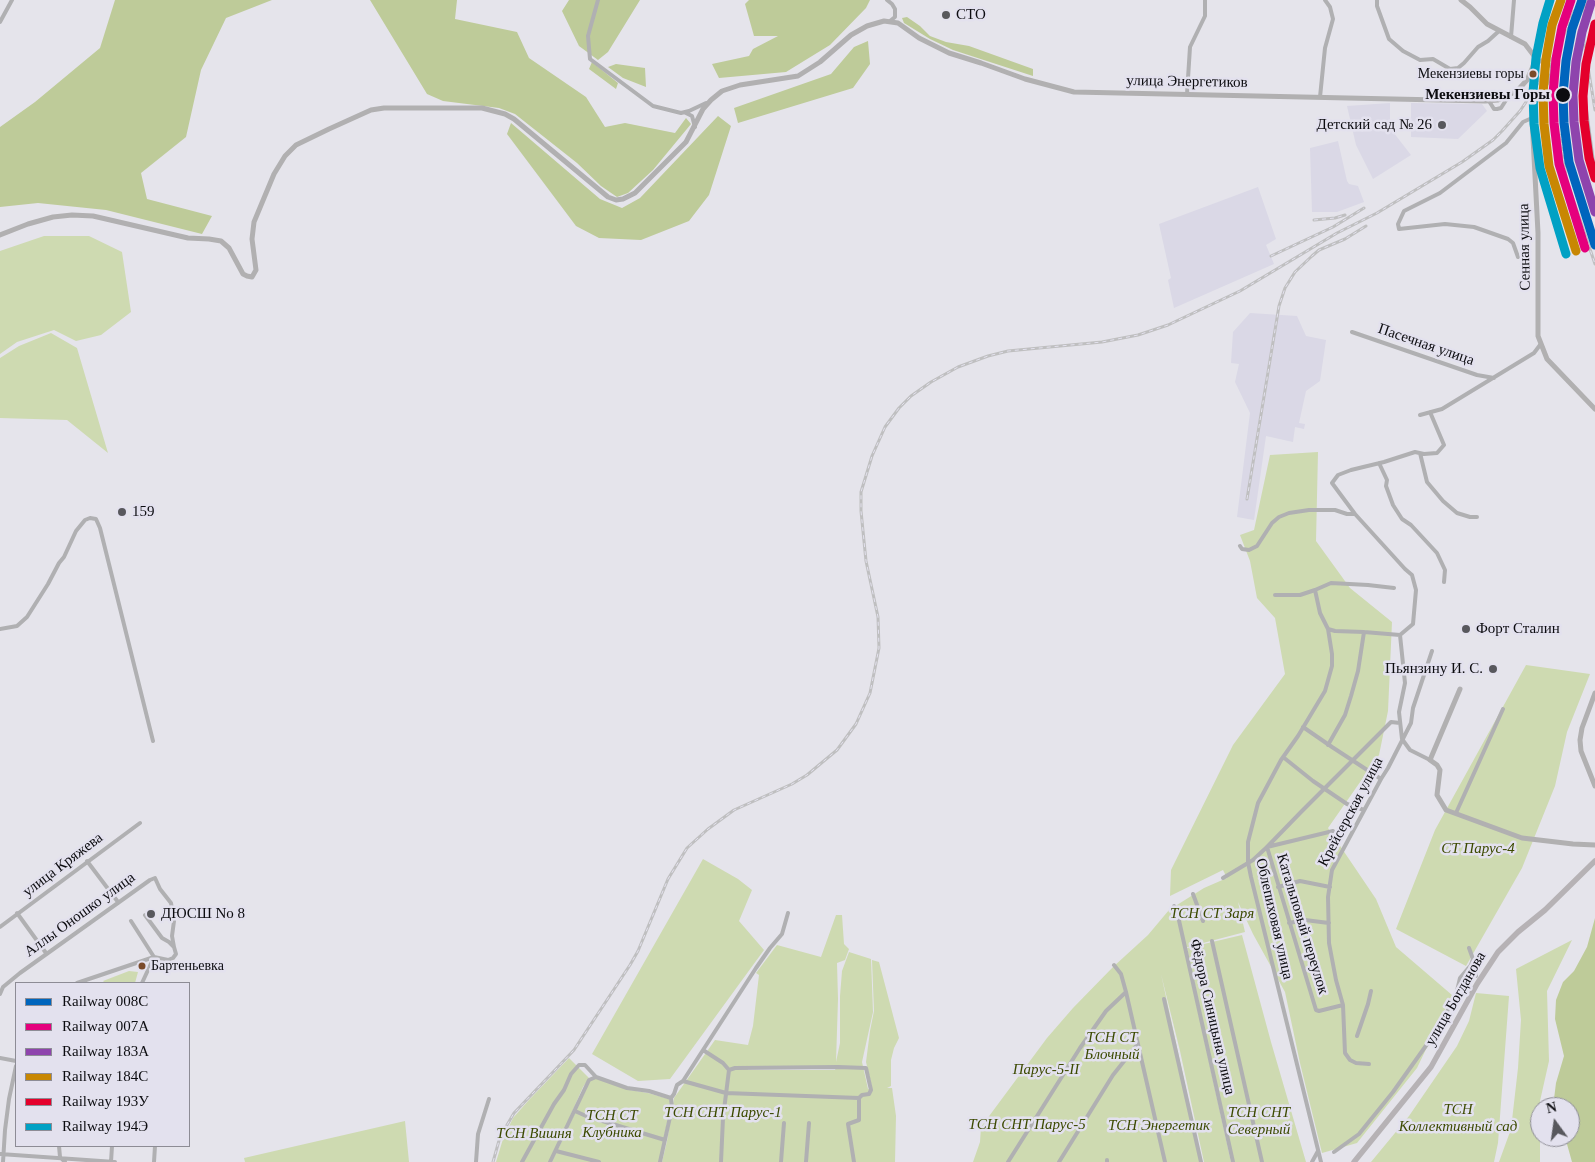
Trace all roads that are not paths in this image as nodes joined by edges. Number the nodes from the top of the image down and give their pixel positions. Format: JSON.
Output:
{"nodes":[{"id":1,"x":12,"y":0,"type":"edge"},
{"id":2,"x":598,"y":0,"type":"edge"},
{"id":3,"x":887,"y":0,"type":"edge"},
{"id":4,"x":1205,"y":0,"type":"edge"},
{"id":5,"x":1325,"y":0,"type":"edge"},
{"id":6,"x":1377,"y":0,"type":"edge"},
{"id":7,"x":1461,"y":0,"type":"edge"},
{"id":8,"x":1514,"y":0,"type":"edge"},
{"id":9,"x":892,"y":19,"type":"junction"},
{"id":10,"x":0,"y":22,"type":"edge"},
{"id":11,"x":1499,"y":31,"type":"junction"},
{"id":12,"x":1511,"y":37,"type":"junction"},
{"id":13,"x":1538,"y":61,"type":"junction"},
{"id":14,"x":1187,"y":94,"type":"junction"},
{"id":15,"x":1320,"y":97,"type":"junction"},
{"id":16,"x":1508,"y":97,"type":"junction"},
{"id":17,"x":711,"y":100,"type":"junction"},
{"id":18,"x":1489,"y":101,"type":"junction"},
{"id":19,"x":1585,"y":103,"type":"dead end"},
{"id":20,"x":681,"y":113,"type":"junction"},
{"id":21,"x":1532,"y":118,"type":"junction"},
{"id":22,"x":694,"y":127,"type":"junction"},
{"id":23,"x":1595,"y":169,"type":"edge"},
{"id":24,"x":0,"y":235,"type":"edge"},
{"id":25,"x":1518,"y":257,"type":"dead end"},
{"id":26,"x":1352,"y":332,"type":"dead end"},
{"id":27,"x":1540,"y":345,"type":"junction"},
{"id":28,"x":1494,"y":378,"type":"junction"},
{"id":29,"x":1595,"y":408,"type":"edge"},
{"id":30,"x":1430,"y":412,"type":"junction"},
{"id":31,"x":1420,"y":415,"type":"dead end"},
{"id":32,"x":1420,"y":452,"type":"junction"},
{"id":33,"x":1378,"y":463,"type":"junction"},
{"id":34,"x":1355,"y":514,"type":"junction"},
{"id":35,"x":1477,"y":517,"type":"dead end"},
{"id":36,"x":1240,"y":546,"type":"dead end"},
{"id":37,"x":1444,"y":582,"type":"dead end"},
{"id":38,"x":1394,"y":588,"type":"dead end"},
{"id":39,"x":1315,"y":590,"type":"junction"},
{"id":40,"x":1275,"y":595,"type":"dead end"},
{"id":41,"x":0,"y":629,"type":"edge"},
{"id":42,"x":1328,"y":629,"type":"junction"},
{"id":43,"x":1364,"y":632,"type":"junction"},
{"id":44,"x":1402,"y":634,"type":"junction"},
{"id":45,"x":1432,"y":651,"type":"dead end"},
{"id":46,"x":1460,"y":689,"type":"dead end"},
{"id":47,"x":1595,"y":693,"type":"edge"},
{"id":48,"x":1503,"y":709,"type":"dead end"},
{"id":49,"x":1400,"y":722,"type":"junction"},
{"id":50,"x":1304,"y":726,"type":"junction"},
{"id":51,"x":1402,"y":739,"type":"junction"},
{"id":52,"x":153,"y":741,"type":"dead end"},
{"id":53,"x":1328,"y":745,"type":"junction"},
{"id":54,"x":1283,"y":757,"type":"junction"},
{"id":55,"x":1352,"y":760,"type":"junction"},
{"id":56,"x":1430,"y":760,"type":"junction"},
{"id":57,"x":1381,"y":778,"type":"junction"},
{"id":58,"x":1595,"y":786,"type":"edge"},
{"id":59,"x":1324,"y":788,"type":"junction"},
{"id":60,"x":1364,"y":810,"type":"junction"},
{"id":61,"x":1456,"y":813,"type":"junction"},
{"id":62,"x":140,"y":823,"type":"dead end"},
{"id":63,"x":1333,"y":830,"type":"dead end"},
{"id":64,"x":1595,"y":845,"type":"edge"},
{"id":65,"x":1267,"y":848,"type":"junction"},
{"id":66,"x":1595,"y":861,"type":"edge"},
{"id":67,"x":87,"y":862,"type":"junction"},
{"id":68,"x":1248,"y":862,"type":"junction"},
{"id":69,"x":1223,"y":878,"type":"dead end"},
{"id":70,"x":1278,"y":887,"type":"junction"},
{"id":71,"x":1330,"y":887,"type":"junction"},
{"id":72,"x":1193,"y":894,"type":"dead end"},
{"id":73,"x":118,"y":902,"type":"junction"},
{"id":74,"x":1174,"y":906,"type":"dead end"},
{"id":75,"x":17,"y":913,"type":"junction"},
{"id":76,"x":788,"y":913,"type":"dead end"},
{"id":77,"x":145,"y":915,"type":"dead end"},
{"id":78,"x":131,"y":921,"type":"dead end"},
{"id":79,"x":1203,"y":921,"type":"dead end"},
{"id":80,"x":1289,"y":923,"type":"junction"},
{"id":81,"x":1329,"y":923,"type":"junction"},
{"id":82,"x":0,"y":927,"type":"edge"},
{"id":83,"x":1212,"y":940,"type":"dead end"},
{"id":84,"x":174,"y":947,"type":"junction"},
{"id":85,"x":1469,"y":948,"type":"dead end"},
{"id":86,"x":46,"y":953,"type":"junction"},
{"id":87,"x":154,"y":957,"type":"junction"},
{"id":88,"x":1473,"y":959,"type":"junction"},
{"id":89,"x":1114,"y":965,"type":"dead end"},
{"id":90,"x":1476,"y":976,"type":"dead end"},
{"id":91,"x":80,"y":982,"type":"edge"},
{"id":92,"x":142,"y":982,"type":"edge"},
{"id":93,"x":1371,"y":991,"type":"dead end"},
{"id":94,"x":1126,"y":992,"type":"junction"},
{"id":95,"x":0,"y":994,"type":"edge"},
{"id":96,"x":1164,"y":999,"type":"dead end"},
{"id":97,"x":1342,"y":1005,"type":"junction"},
{"id":98,"x":1357,"y":1036,"type":"dead end"},
{"id":99,"x":1137,"y":1045,"type":"junction"},
{"id":100,"x":703,"y":1050,"type":"junction"},
{"id":101,"x":0,"y":1058,"type":"edge"},
{"id":102,"x":15,"y":1061,"type":"edge"},
{"id":103,"x":1369,"y":1064,"type":"dead end"},
{"id":104,"x":729,"y":1070,"type":"junction"},
{"id":105,"x":15,"y":1071,"type":"edge"},
{"id":106,"x":596,"y":1076,"type":"junction"},
{"id":107,"x":683,"y":1081,"type":"junction"},
{"id":108,"x":726,"y":1093,"type":"junction"},
{"id":109,"x":671,"y":1098,"type":"junction"},
{"id":110,"x":858,"y":1098,"type":"junction"},
{"id":111,"x":489,"y":1099,"type":"dead end"},
{"id":112,"x":575,"y":1111,"type":"junction"},
{"id":113,"x":784,"y":1123,"type":"dead end"},
{"id":114,"x":809,"y":1123,"type":"dead end"},
{"id":115,"x":664,"y":1140,"type":"junction"},
{"id":116,"x":60,"y":1147,"type":"edge"},
{"id":117,"x":112,"y":1147,"type":"edge"},
{"id":118,"x":155,"y":1147,"type":"edge"},
{"id":119,"x":1318,"y":1150,"type":"junction"},
{"id":120,"x":556,"y":1151,"type":"junction"},
{"id":121,"x":1334,"y":1152,"type":"dead end"},
{"id":122,"x":2,"y":1154,"type":"edge"},
{"id":123,"x":59,"y":1156,"type":"junction"},
{"id":124,"x":3,"y":1162,"type":"edge"},
{"id":125,"x":51,"y":1162,"type":"edge"},
{"id":126,"x":65,"y":1162,"type":"edge"},
{"id":127,"x":112,"y":1162,"type":"edge"},
{"id":128,"x":154,"y":1162,"type":"edge"},
{"id":129,"x":476,"y":1162,"type":"edge"},
{"id":130,"x":522,"y":1162,"type":"edge"},
{"id":131,"x":550,"y":1162,"type":"edge"},
{"id":132,"x":599,"y":1162,"type":"edge"},
{"id":133,"x":660,"y":1162,"type":"edge"},
{"id":134,"x":720,"y":1162,"type":"edge"},
{"id":135,"x":781,"y":1162,"type":"edge"},
{"id":136,"x":806,"y":1162,"type":"edge"},
{"id":137,"x":854,"y":1162,"type":"edge"},
{"id":138,"x":1008,"y":1162,"type":"edge"},
{"id":139,"x":1058,"y":1162,"type":"edge"},
{"id":140,"x":1165,"y":1162,"type":"edge"},
{"id":141,"x":1201,"y":1162,"type":"edge"},
{"id":142,"x":1234,"y":1162,"type":"edge"},
{"id":143,"x":1262,"y":1162,"type":"edge"},
{"id":144,"x":1312,"y":1162,"type":"edge"},
{"id":145,"x":1321,"y":1162,"type":"edge"},
{"id":146,"x":1354,"y":1162,"type":"edge"}],
"edges":[{"from":1,"to":10,"type":"street"},
{"from":2,"to":20,"type":"street"},
{"from":3,"to":9,"type":"street"},
{"from":4,"to":14,"type":"street"},
{"from":5,"to":15,"type":"street"},
{"from":6,"to":11,"type":"street"},
{"from":7,"to":11,"type":"main road"},
{"from":8,"to":12,"type":"street"},
{"from":9,"to":14,"type":"main road","name":"улица Энергетиков"},
{"from":9,"to":17,"type":"main road"},
{"from":11,"to":12,"type":"main road"},
{"from":12,"to":13,"type":"main road"},
{"from":13,"to":16,"type":"main road"},
{"from":13,"to":21,"type":"main road","name":"Сенная улица"},
{"from":14,"to":15,"type":"main road","name":"улица Энергетиков"},
{"from":15,"to":18,"type":"main road","name":"улица Энергетиков"},
{"from":16,"to":18,"type":"main road","name":"улица Энергетиков"},
{"from":16,"to":18,"type":"street"},
{"from":17,"to":20,"type":"street"},
{"from":17,"to":22,"type":"main road"},
{"from":19,"to":23,"type":"street"},
{"from":20,"to":22,"type":"street"},
{"from":21,"to":25,"type":"street"},
{"from":21,"to":27,"type":"main road","name":"Сенная улица"},
{"from":22,"to":24,"type":"main road"},
{"from":26,"to":28,"type":"street","name":"Пасечная улица"},
{"from":27,"to":28,"type":"street"},
{"from":27,"to":29,"type":"main road","name":"Сенная улица"},
{"from":28,"to":30,"type":"street"},
{"from":30,"to":31,"type":"street"},
{"from":30,"to":32,"type":"street"},
{"from":32,"to":33,"type":"street"},
{"from":32,"to":35,"type":"street"},
{"from":33,"to":34,"type":"street"},
{"from":33,"to":37,"type":"street"},
{"from":34,"to":36,"type":"street"},
{"from":34,"to":44,"type":"street"},
{"from":38,"to":39,"type":"street"},
{"from":39,"to":40,"type":"street"},
{"from":39,"to":42,"type":"street","name":"Облепиховая улица"},
{"from":41,"to":52,"type":"street"},
{"from":42,"to":43,"type":"street"},
{"from":42,"to":50,"type":"street","name":"Облепиховая улица"},
{"from":43,"to":44,"type":"street"},
{"from":43,"to":53,"type":"street"},
{"from":44,"to":49,"type":"street"},
{"from":45,"to":51,"type":"street","name":"Крейсерская улица"},
{"from":46,"to":56,"type":"main road"},
{"from":47,"to":58,"type":"main road"},
{"from":48,"to":61,"type":"street"},
{"from":49,"to":51,"type":"street"},
{"from":49,"to":55,"type":"street"},
{"from":50,"to":53,"type":"street"},
{"from":50,"to":54,"type":"street","name":"Облепиховая улица"},
{"from":51,"to":56,"type":"street"},
{"from":51,"to":57,"type":"street","name":"Крейсерская улица"},
{"from":53,"to":55,"type":"street"},
{"from":54,"to":59,"type":"street"},
{"from":54,"to":68,"type":"street","name":"Облепиховая улица"},
{"from":55,"to":57,"type":"street"},
{"from":55,"to":59,"type":"street"},
{"from":56,"to":61,"type":"main road"},
{"from":57,"to":60,"type":"street","name":"Крейсерская улица"},
{"from":59,"to":60,"type":"street"},
{"from":59,"to":65,"type":"street"},
{"from":60,"to":71,"type":"street","name":"Крейсерская улица"},
{"from":61,"to":64,"type":"main road"},
{"from":62,"to":67,"type":"street","name":"улица Кряжева"},
{"from":63,"to":65,"type":"street"},
{"from":65,"to":68,"type":"street"},
{"from":65,"to":70,"type":"street","name":"Катальповый переулок"},
{"from":66,"to":146,"type":"main road","name":"улица Богданова"},
{"from":67,"to":73,"type":"street"},
{"from":67,"to":75,"type":"street","name":"улица Кряжева"},
{"from":68,"to":69,"type":"street"},
{"from":68,"to":119,"type":"street","name":"Облепиховая улица"},
{"from":70,"to":71,"type":"street"},
{"from":70,"to":80,"type":"street","name":"Катальповый переулок"},
{"from":71,"to":81,"type":"street","name":"Крейсерская улица"},
{"from":72,"to":79,"type":"street"},
{"from":73,"to":84,"type":"street","name":"Аллы Оношко улица"},
{"from":73,"to":86,"type":"street","name":"Аллы Оношко улица"},
{"from":74,"to":142,"type":"street","name":"Фёдора Синицына улица"},
{"from":75,"to":82,"type":"street","name":"улица Кряжева"},
{"from":75,"to":86,"type":"street"},
{"from":76,"to":100,"type":"street"},
{"from":77,"to":84,"type":"street"},
{"from":78,"to":87,"type":"street"},
{"from":80,"to":81,"type":"street"},
{"from":80,"to":97,"type":"street","name":"Катальповый переулок"},
{"from":81,"to":97,"type":"street","name":"Крейсерская улица"},
{"from":83,"to":143,"type":"street"},
{"from":84,"to":87,"type":"street"},
{"from":85,"to":88,"type":"street"},
{"from":86,"to":95,"type":"street","name":"Аллы Оношко улица"},
{"from":87,"to":91,"type":"street"},
{"from":87,"to":92,"type":"street"},
{"from":88,"to":90,"type":"street"},
{"from":88,"to":121,"type":"street"},
{"from":89,"to":94,"type":"street"},
{"from":93,"to":98,"type":"street"},
{"from":94,"to":99,"type":"street"},
{"from":94,"to":138,"type":"street"},
{"from":96,"to":141,"type":"street"},
{"from":97,"to":103,"type":"street","name":"Крейсерская улица"},
{"from":99,"to":139,"type":"street"},
{"from":99,"to":140,"type":"street"},
{"from":100,"to":104,"type":"street"},
{"from":100,"to":107,"type":"street"},
{"from":101,"to":102,"type":"street"},
{"from":104,"to":108,"type":"street"},
{"from":104,"to":110,"type":"street"},
{"from":105,"to":122,"type":"street"},
{"from":106,"to":109,"type":"street"},
{"from":106,"to":112,"type":"street"},
{"from":106,"to":130,"type":"street"},
{"from":107,"to":108,"type":"street"},
{"from":107,"to":109,"type":"street"},
{"from":108,"to":110,"type":"street"},
{"from":108,"to":134,"type":"street"},
{"from":109,"to":115,"type":"street"},
{"from":110,"to":137,"type":"street"},
{"from":111,"to":129,"type":"street"},
{"from":112,"to":115,"type":"street"},
{"from":112,"to":120,"type":"street"},
{"from":113,"to":135,"type":"street"},
{"from":114,"to":136,"type":"street"},
{"from":115,"to":133,"type":"street"},
{"from":116,"to":123,"type":"street"},
{"from":117,"to":127,"type":"street"},
{"from":118,"to":128,"type":"street"},
{"from":119,"to":144,"type":"street"},
{"from":119,"to":145,"type":"street","name":"Облепиховая улица"},
{"from":120,"to":131,"type":"street"},
{"from":120,"to":132,"type":"street"},
{"from":122,"to":123,"type":"street"},
{"from":122,"to":124,"type":"street"},
{"from":123,"to":125,"type":"street"},
{"from":123,"to":126,"type":"street"},
{"from":123,"to":127,"type":"street"}]}
